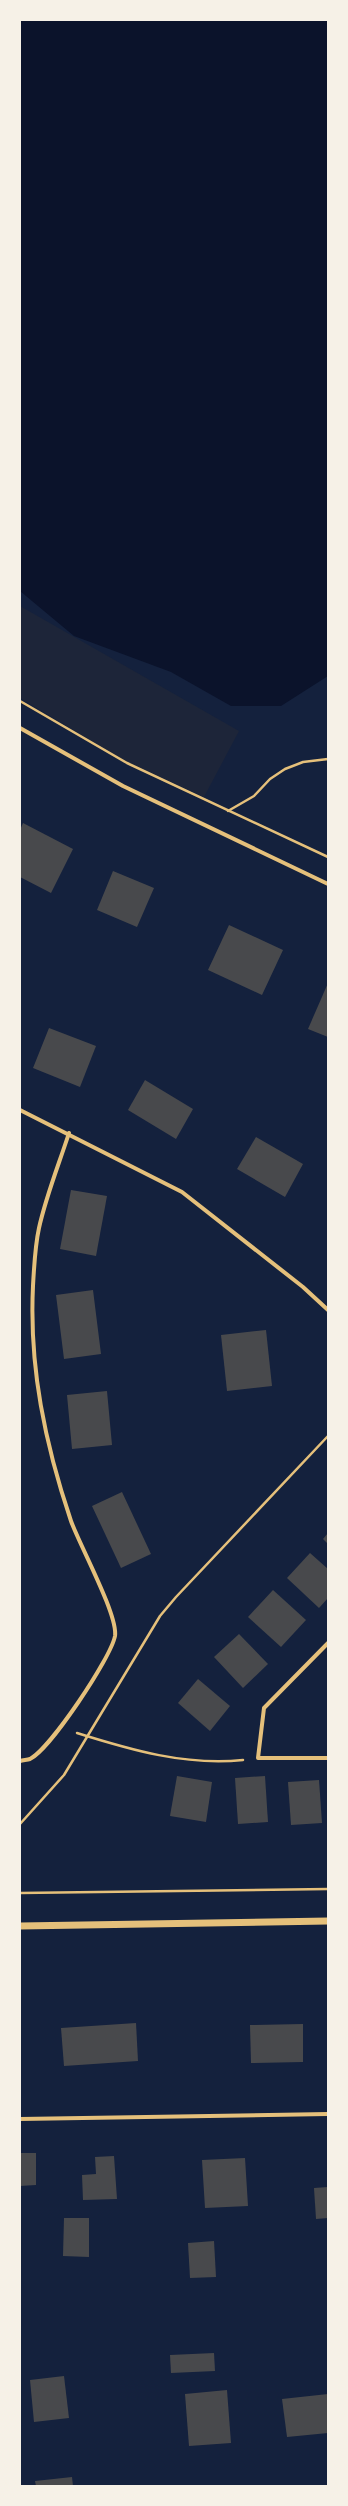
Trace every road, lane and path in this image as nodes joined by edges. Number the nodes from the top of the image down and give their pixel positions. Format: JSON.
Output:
{"nodes":[{"id":1,"x":20,"y":702,"type":"edge"},
{"id":2,"x":20,"y":728,"type":"edge"},
{"id":3,"x":328,"y":759,"type":"edge"},
{"id":4,"x":228,"y":811,"type":"junction"},
{"id":5,"x":328,"y":857,"type":"edge"},
{"id":6,"x":328,"y":884,"type":"edge"},
{"id":7,"x":20,"y":1110,"type":"edge"},
{"id":8,"x":69,"y":1133,"type":"junction"},
{"id":9,"x":328,"y":1310,"type":"edge"},
{"id":10,"x":328,"y":1436,"type":"edge"},
{"id":11,"x":328,"y":1643,"type":"edge"},
{"id":12,"x":60,"y":1726,"type":"junction"},
{"id":13,"x":89,"y":1736,"type":"junction"},
{"id":14,"x":258,"y":1758,"type":"junction"},
{"id":15,"x":328,"y":1758,"type":"edge"},
{"id":16,"x":20,"y":1761,"type":"edge"},
{"id":17,"x":20,"y":1824,"type":"edge"},
{"id":18,"x":328,"y":1889,"type":"edge"},
{"id":19,"x":20,"y":1893,"type":"edge"},
{"id":20,"x":328,"y":1921,"type":"edge"},
{"id":21,"x":20,"y":1926,"type":"edge"},
{"id":22,"x":328,"y":2114,"type":"edge"},
{"id":23,"x":20,"y":2119,"type":"edge"}],
"edges":[{"from":1,"to":4,"type":"path"},
{"from":2,"to":6,"type":"street"},
{"from":3,"to":4,"type":"path"},
{"from":4,"to":5,"type":"path"},
{"from":7,"to":8,"type":"street"},
{"from":8,"to":9,"type":"street"},
{"from":8,"to":12,"type":"street"},
{"from":10,"to":13,"type":"path"},
{"from":11,"to":14,"type":"street"},
{"from":12,"to":13,"type":"path"},
{"from":12,"to":16,"type":"street"},
{"from":13,"to":14,"type":"path"},
{"from":13,"to":17,"type":"path"},
{"from":14,"to":15,"type":"street"},
{"from":18,"to":19,"type":"path"},
{"from":20,"to":21,"type":"street"},
{"from":22,"to":23,"type":"street"}]}
